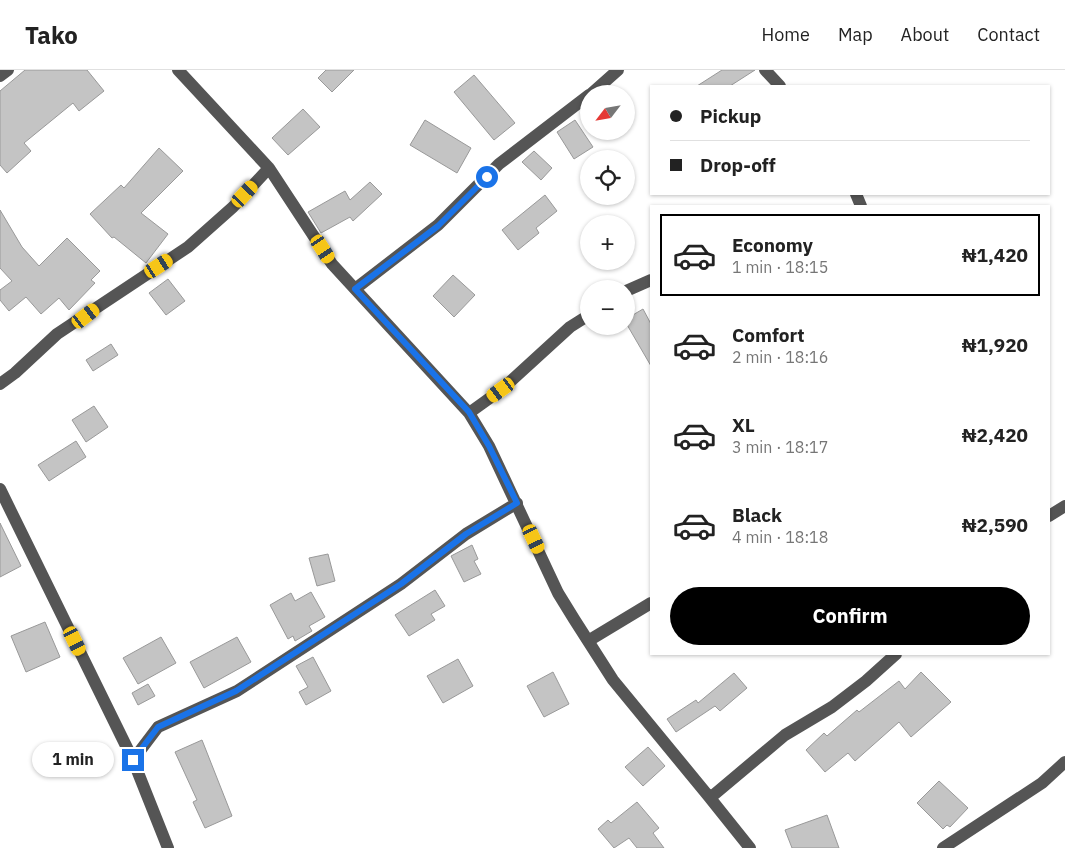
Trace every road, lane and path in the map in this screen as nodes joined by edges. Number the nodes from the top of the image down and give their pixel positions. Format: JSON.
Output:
{"nodes":[{"id":1,"x":8,"y":70,"type":"edge"},
{"id":2,"x":178,"y":70,"type":"edge"},
{"id":3,"x":618,"y":70,"type":"edge"},
{"id":4,"x":765,"y":70,"type":"edge"},
{"id":5,"x":0,"y":76,"type":"edge"},
{"id":6,"x":601,"y":85,"type":"edge"},
{"id":7,"x":779,"y":85,"type":"edge"},
{"id":8,"x":580,"y":103,"type":"edge"},
{"id":9,"x":269,"y":168,"type":"junction"},
{"id":10,"x":650,"y":280,"type":"edge"},
{"id":11,"x":635,"y":287,"type":"edge"},
{"id":12,"x":355,"y":289,"type":"junction"},
{"id":13,"x":580,"y":321,"type":"edge"},
{"id":14,"x":0,"y":384,"type":"edge"},
{"id":15,"x":469,"y":412,"type":"junction"},
{"id":16,"x":0,"y":488,"type":"edge"},
{"id":17,"x":517,"y":503,"type":"junction"},
{"id":18,"x":1065,"y":506,"type":"edge"},
{"id":19,"x":1050,"y":515,"type":"edge"},
{"id":20,"x":650,"y":604,"type":"edge"},
{"id":21,"x":588,"y":641,"type":"junction"},
{"id":22,"x":895,"y":655,"type":"edge"},
{"id":23,"x":133,"y":760,"type":"junction"},
{"id":24,"x":1065,"y":762,"type":"edge"},
{"id":25,"x":710,"y":798,"type":"junction"},
{"id":26,"x":168,"y":848,"type":"edge"},
{"id":27,"x":750,"y":848,"type":"edge"},
{"id":28,"x":943,"y":848,"type":"edge"}],
"edges":[{"from":1,"to":5,"type":"street"},
{"from":2,"to":9,"type":"street"},
{"from":3,"to":6,"type":"street"},
{"from":4,"to":7,"type":"street"},
{"from":8,"to":12,"type":"street"},
{"from":9,"to":12,"type":"street"},
{"from":9,"to":14,"type":"street"},
{"from":10,"to":11,"type":"street"},
{"from":12,"to":15,"type":"street"},
{"from":13,"to":15,"type":"street"},
{"from":15,"to":17,"type":"street"},
{"from":16,"to":23,"type":"street"},
{"from":17,"to":21,"type":"street"},
{"from":17,"to":23,"type":"street"},
{"from":18,"to":19,"type":"street"},
{"from":20,"to":21,"type":"street"},
{"from":21,"to":25,"type":"street"},
{"from":22,"to":25,"type":"street"},
{"from":23,"to":26,"type":"street"},
{"from":24,"to":28,"type":"street"},
{"from":25,"to":27,"type":"street"}]}
